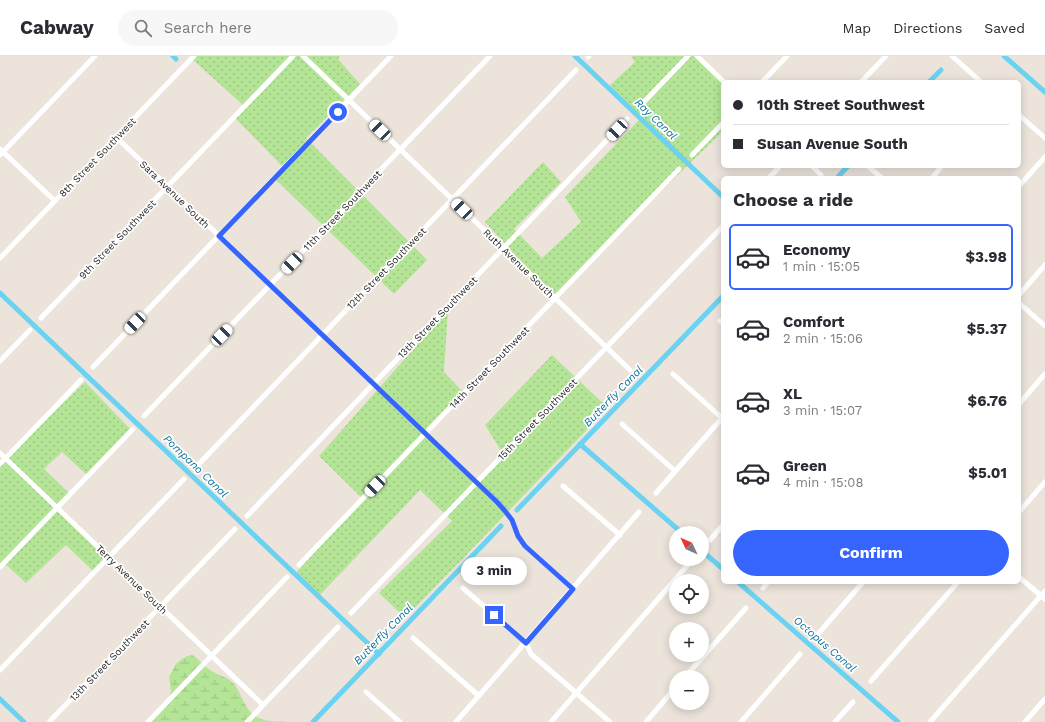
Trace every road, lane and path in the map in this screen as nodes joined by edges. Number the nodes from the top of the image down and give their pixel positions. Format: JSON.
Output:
{"nodes":[{"id":1,"x":95,"y":56,"type":"edge"},
{"id":2,"x":194,"y":56,"type":"edge"},
{"id":3,"x":293,"y":56,"type":"edge"},
{"id":4,"x":303,"y":56,"type":"edge"},
{"id":5,"x":391,"y":56,"type":"edge"},
{"id":6,"x":490,"y":56,"type":"edge"},
{"id":7,"x":688,"y":56,"type":"edge"},
{"id":8,"x":697,"y":56,"type":"edge"},
{"id":9,"x":787,"y":56,"type":"edge"},
{"id":10,"x":886,"y":56,"type":"edge"},
{"id":11,"x":952,"y":56,"type":"edge"},
{"id":12,"x":576,"y":70,"type":"dead end"},
{"id":13,"x":722,"y":80,"type":"edge"},
{"id":14,"x":764,"y":80,"type":"edge"},
{"id":15,"x":863,"y":80,"type":"edge"},
{"id":16,"x":979,"y":80,"type":"edge"},
{"id":17,"x":349,"y":100,"type":"junction"},
{"id":18,"x":640,"y":106,"type":"dead end"},
{"id":19,"x":1021,"y":117,"type":"edge"},
{"id":20,"x":627,"y":119,"type":"dead end"},
{"id":21,"x":721,"y":125,"type":"edge"},
{"id":22,"x":116,"y":138,"type":"junction"},
{"id":23,"x":1045,"y":138,"type":"edge"},
{"id":24,"x":401,"y":150,"type":"junction"},
{"id":25,"x":1,"y":152,"type":"edge"},
{"id":26,"x":692,"y":155,"type":"dead end"},
{"id":27,"x":1045,"y":156,"type":"edge"},
{"id":28,"x":778,"y":168,"type":"edge"},
{"id":29,"x":814,"y":168,"type":"edge"},
{"id":30,"x":870,"y":168,"type":"edge"},
{"id":31,"x":940,"y":168,"type":"edge"},
{"id":32,"x":679,"y":169,"type":"dead end"},
{"id":33,"x":821,"y":174,"type":"dead end"},
{"id":34,"x":771,"y":176,"type":"edge"},
{"id":35,"x":880,"y":176,"type":"edge"},
{"id":36,"x":934,"y":176,"type":"edge"},
{"id":37,"x":1021,"y":184,"type":"edge"},
{"id":38,"x":167,"y":187,"type":"junction"},
{"id":39,"x":452,"y":199,"type":"junction"},
{"id":40,"x":55,"y":201,"type":"junction"},
{"id":41,"x":721,"y":228,"type":"edge"},
{"id":42,"x":219,"y":236,"type":"junction"},
{"id":43,"x":504,"y":248,"type":"junction"},
{"id":44,"x":0,"y":258,"type":"edge"},
{"id":45,"x":1045,"y":265,"type":"edge"},
{"id":46,"x":270,"y":286,"type":"junction"},
{"id":47,"x":1021,"y":293,"type":"edge"},
{"id":48,"x":556,"y":298,"type":"junction"},
{"id":49,"x":1021,"y":305,"type":"edge"},
{"id":50,"x":41,"y":318,"type":"dead end"},
{"id":51,"x":1045,"y":326,"type":"edge"},
{"id":52,"x":30,"y":330,"type":"dead end"},
{"id":53,"x":322,"y":335,"type":"junction"},
{"id":54,"x":607,"y":347,"type":"junction"},
{"id":55,"x":0,"y":361,"type":"edge"},
{"id":56,"x":93,"y":367,"type":"dead end"},
{"id":57,"x":630,"y":370,"type":"dead end"},
{"id":58,"x":673,"y":374,"type":"dead end"},
{"id":59,"x":1045,"y":374,"type":"edge"},
{"id":60,"x":81,"y":380,"type":"dead end"},
{"id":61,"x":373,"y":384,"type":"junction"},
{"id":62,"x":1021,"y":402,"type":"edge"},
{"id":63,"x":721,"y":415,"type":"edge"},
{"id":64,"x":144,"y":416,"type":"dead end"},
{"id":65,"x":721,"y":419,"type":"edge"},
{"id":66,"x":622,"y":424,"type":"dead end"},
{"id":67,"x":133,"y":429,"type":"dead end"},
{"id":68,"x":424,"y":434,"type":"junction"},
{"id":69,"x":0,"y":453,"type":"edge"},
{"id":70,"x":6,"y":458,"type":"junction"},
{"id":71,"x":0,"y":464,"type":"edge"},
{"id":72,"x":196,"y":467,"type":"dead end"},
{"id":73,"x":675,"y":471,"type":"junction"},
{"id":74,"x":184,"y":479,"type":"dead end"},
{"id":75,"x":1045,"y":482,"type":"edge"},
{"id":76,"x":476,"y":483,"type":"junction"},
{"id":77,"x":563,"y":486,"type":"dead end"},
{"id":78,"x":656,"y":493,"type":"dead end"},
{"id":79,"x":57,"y":507,"type":"junction"},
{"id":80,"x":1021,"y":510,"type":"edge"},
{"id":81,"x":639,"y":512,"type":"dead end"},
{"id":82,"x":247,"y":516,"type":"dead end"},
{"id":83,"x":721,"y":527,"type":"edge"},
{"id":84,"x":235,"y":529,"type":"dead end"},
{"id":85,"x":620,"y":535,"type":"junction"},
{"id":86,"x":710,"y":540,"type":"dead end"},
{"id":87,"x":109,"y":557,"type":"junction"},
{"id":88,"x":299,"y":565,"type":"dead end"},
{"id":89,"x":687,"y":566,"type":"edge"},
{"id":90,"x":0,"y":567,"type":"edge"},
{"id":91,"x":287,"y":577,"type":"dead end"},
{"id":92,"x":1021,"y":579,"type":"edge"},
{"id":93,"x":766,"y":584,"type":"edge"},
{"id":94,"x":861,"y":584,"type":"edge"},
{"id":95,"x":956,"y":584,"type":"edge"},
{"id":96,"x":463,"y":588,"type":"dead end"},
{"id":97,"x":763,"y":588,"type":"dead end"},
{"id":98,"x":573,"y":589,"type":"junction"},
{"id":99,"x":1045,"y":591,"type":"edge"},
{"id":100,"x":1043,"y":597,"type":"edge"},
{"id":101,"x":160,"y":606,"type":"junction"},
{"id":102,"x":746,"y":608,"type":"dead end"},
{"id":103,"x":351,"y":613,"type":"dead end"},
{"id":104,"x":338,"y":627,"type":"dead end"},
{"id":105,"x":818,"y":634,"type":"dead end"},
{"id":106,"x":413,"y":638,"type":"dead end"},
{"id":107,"x":526,"y":643,"type":"junction"},
{"id":108,"x":800,"y":654,"type":"dead end"},
{"id":109,"x":212,"y":656,"type":"junction"},
{"id":110,"x":0,"y":670,"type":"edge"},
{"id":111,"x":691,"y":670,"type":"edge"},
{"id":112,"x":871,"y":681,"type":"dead end"},
{"id":113,"x":366,"y":692,"type":"dead end"},
{"id":114,"x":576,"y":693,"type":"junction"},
{"id":115,"x":669,"y":695,"type":"edge"},
{"id":116,"x":479,"y":696,"type":"junction"},
{"id":117,"x":1045,"y":699,"type":"edge"},
{"id":118,"x":852,"y":702,"type":"dead end"},
{"id":119,"x":263,"y":705,"type":"junction"},
{"id":120,"x":50,"y":721,"type":"edge"},
{"id":121,"x":148,"y":722,"type":"edge"},
{"id":122,"x":247,"y":722,"type":"edge"},
{"id":123,"x":400,"y":722,"type":"edge"},
{"id":124,"x":456,"y":722,"type":"edge"},
{"id":125,"x":551,"y":722,"type":"edge"},
{"id":126,"x":610,"y":722,"type":"edge"},
{"id":127,"x":646,"y":722,"type":"edge"},
{"id":128,"x":741,"y":722,"type":"edge"},
{"id":129,"x":835,"y":722,"type":"edge"},
{"id":130,"x":930,"y":722,"type":"edge"},
{"id":131,"x":1024,"y":722,"type":"edge"}],
"edges":[{"from":1,"to":25,"type":"street"},
{"from":2,"to":22,"type":"street","name":"8th Street Southwest"},
{"from":3,"to":38,"type":"street","name":"9th Street Southwest"},
{"from":4,"to":17,"type":"street","name":"Ruth Avenue South"},
{"from":5,"to":17,"type":"street"},
{"from":6,"to":24,"type":"street","name":"11th Street Southwest"},
{"from":7,"to":18,"type":"street"},
{"from":8,"to":13,"type":"street"},
{"from":9,"to":14,"type":"street"},
{"from":10,"to":15,"type":"street"},
{"from":11,"to":16,"type":"street"},
{"from":12,"to":39,"type":"street","name":"12th Street Southwest"},
{"from":17,"to":24,"type":"street","name":"Ruth Avenue South"},
{"from":17,"to":42,"type":"street"},
{"from":19,"to":23,"type":"street"},
{"from":20,"to":43,"type":"street","name":"13th Street Southwest"},
{"from":21,"to":26,"type":"street"},
{"from":22,"to":38,"type":"street","name":"Sara Avenue South"},
{"from":22,"to":40,"type":"street","name":"8th Street Southwest"},
{"from":24,"to":39,"type":"street","name":"Ruth Avenue South"},
{"from":24,"to":46,"type":"street","name":"11th Street Southwest"},
{"from":25,"to":40,"type":"street"},
{"from":27,"to":37,"type":"street"},
{"from":28,"to":34,"type":"street"},
{"from":29,"to":33,"type":"street"},
{"from":30,"to":35,"type":"street"},
{"from":31,"to":36,"type":"street"},
{"from":32,"to":48,"type":"street","name":"14th Street Southwest"},
{"from":38,"to":42,"type":"street","name":"Sara Avenue South"},
{"from":38,"to":50,"type":"street","name":"9th Street Southwest"},
{"from":39,"to":43,"type":"street","name":"Ruth Avenue South"},
{"from":39,"to":53,"type":"street","name":"12th Street Southwest"},
{"from":40,"to":44,"type":"street","name":"8th Street Southwest"},
{"from":41,"to":54,"type":"street","name":"15th Street Southwest"},
{"from":42,"to":46,"type":"street","name":"Sara Avenue South"},
{"from":42,"to":56,"type":"street"},
{"from":43,"to":48,"type":"street","name":"Ruth Avenue South"},
{"from":43,"to":61,"type":"street","name":"13th Street Southwest"},
{"from":45,"to":47,"type":"street"},
{"from":46,"to":53,"type":"street","name":"Sara Avenue South"},
{"from":46,"to":64,"type":"street","name":"11th Street Southwest"},
{"from":48,"to":54,"type":"street","name":"Ruth Avenue South"},
{"from":48,"to":68,"type":"street","name":"14th Street Southwest"},
{"from":49,"to":51,"type":"street"},
{"from":52,"to":55,"type":"street"},
{"from":53,"to":61,"type":"street","name":"Sara Avenue South"},
{"from":53,"to":72,"type":"street","name":"12th Street Southwest"},
{"from":54,"to":57,"type":"street","name":"Ruth Avenue South"},
{"from":54,"to":76,"type":"street","name":"15th Street Southwest"},
{"from":58,"to":63,"type":"street"},
{"from":59,"to":62,"type":"street"},
{"from":60,"to":70,"type":"street"},
{"from":61,"to":68,"type":"street","name":"Sara Avenue South"},
{"from":61,"to":82,"type":"street","name":"13th Street Southwest"},
{"from":65,"to":73,"type":"street"},
{"from":66,"to":73,"type":"street"},
{"from":67,"to":79,"type":"street"},
{"from":68,"to":76,"type":"street","name":"Sara Avenue South"},
{"from":68,"to":88,"type":"street","name":"14th Street Southwest"},
{"from":69,"to":70,"type":"street","name":"Terry Avenue South"},
{"from":70,"to":71,"type":"street"},
{"from":70,"to":79,"type":"street","name":"Terry Avenue South"},
{"from":73,"to":78,"type":"street"},
{"from":74,"to":87,"type":"street"},
{"from":75,"to":80,"type":"street"},
{"from":76,"to":98,"type":"street","name":"Sara Avenue South"},
{"from":76,"to":103,"type":"street","name":"15th Street Southwest"},
{"from":77,"to":85,"type":"street"},
{"from":79,"to":87,"type":"street","name":"Terry Avenue South"},
{"from":79,"to":90,"type":"street"},
{"from":81,"to":85,"type":"street"},
{"from":83,"to":86,"type":"street"},
{"from":84,"to":101,"type":"street","name":"13th Street Southwest"},
{"from":85,"to":98,"type":"street"},
{"from":87,"to":101,"type":"street","name":"Terry Avenue South"},
{"from":87,"to":110,"type":"street"},
{"from":89,"to":114,"type":"street"},
{"from":91,"to":109,"type":"street"},
{"from":92,"to":100,"type":"street"},
{"from":93,"to":97,"type":"street"},
{"from":94,"to":105,"type":"street"},
{"from":95,"to":112,"type":"street"},
{"from":96,"to":107,"type":"street"},
{"from":98,"to":107,"type":"street"},
{"from":99,"to":100,"type":"street"},
{"from":100,"to":130,"type":"street"},
{"from":101,"to":109,"type":"street","name":"Terry Avenue South"},
{"from":101,"to":120,"type":"street","name":"13th Street Southwest"},
{"from":102,"to":111,"type":"street"},
{"from":104,"to":119,"type":"street"},
{"from":106,"to":116,"type":"street"},
{"from":107,"to":114,"type":"street"},
{"from":107,"to":116,"type":"street"},
{"from":108,"to":128,"type":"street"},
{"from":109,"to":119,"type":"street","name":"Terry Avenue South"},
{"from":109,"to":121,"type":"street"},
{"from":113,"to":123,"type":"street"},
{"from":114,"to":125,"type":"street"},
{"from":114,"to":126,"type":"street"},
{"from":115,"to":127,"type":"street"},
{"from":116,"to":124,"type":"street"},
{"from":117,"to":131,"type":"street"},
{"from":118,"to":129,"type":"street"},
{"from":119,"to":122,"type":"street"}]}
